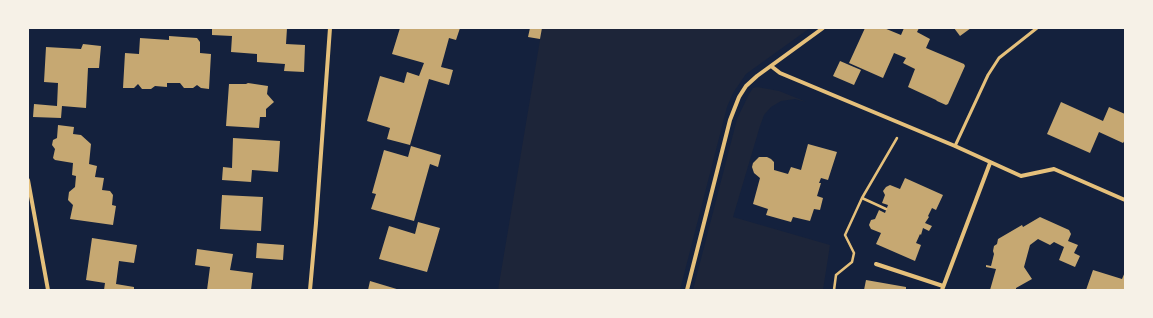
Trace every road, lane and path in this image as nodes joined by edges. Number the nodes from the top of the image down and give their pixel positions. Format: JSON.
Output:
{"nodes":[{"id":1,"x":330,"y":28,"type":"edge"},
{"id":2,"x":823,"y":28,"type":"edge"},
{"id":3,"x":1037,"y":28,"type":"edge"},
{"id":4,"x":771,"y":66,"type":"junction"},
{"id":5,"x":903,"y":125,"type":"junction"},
{"id":6,"x":954,"y":146,"type":"junction"},
{"id":7,"x":990,"y":163,"type":"junction"},
{"id":8,"x":28,"y":180,"type":"edge"},
{"id":9,"x":862,"y":198,"type":"junction"},
{"id":10,"x":1125,"y":200,"type":"edge"},
{"id":11,"x":886,"y":209,"type":"dead end"},
{"id":12,"x":876,"y":264,"type":"dead end"},
{"id":13,"x":943,"y":288,"type":"edge"},
{"id":14,"x":48,"y":290,"type":"edge"},
{"id":15,"x":310,"y":290,"type":"edge"},
{"id":16,"x":687,"y":290,"type":"edge"},
{"id":17,"x":834,"y":290,"type":"edge"}],
"edges":[{"from":1,"to":15,"type":"street"},
{"from":2,"to":4,"type":"street"},
{"from":3,"to":6,"type":"lane"},
{"from":4,"to":5,"type":"street"},
{"from":4,"to":16,"type":"street"},
{"from":5,"to":6,"type":"street"},
{"from":5,"to":9,"type":"path"},
{"from":6,"to":7,"type":"street"},
{"from":7,"to":10,"type":"street"},
{"from":7,"to":13,"type":"street"},
{"from":8,"to":14,"type":"street"},
{"from":9,"to":11,"type":"path"},
{"from":9,"to":17,"type":"path"},
{"from":12,"to":13,"type":"street"}]}
